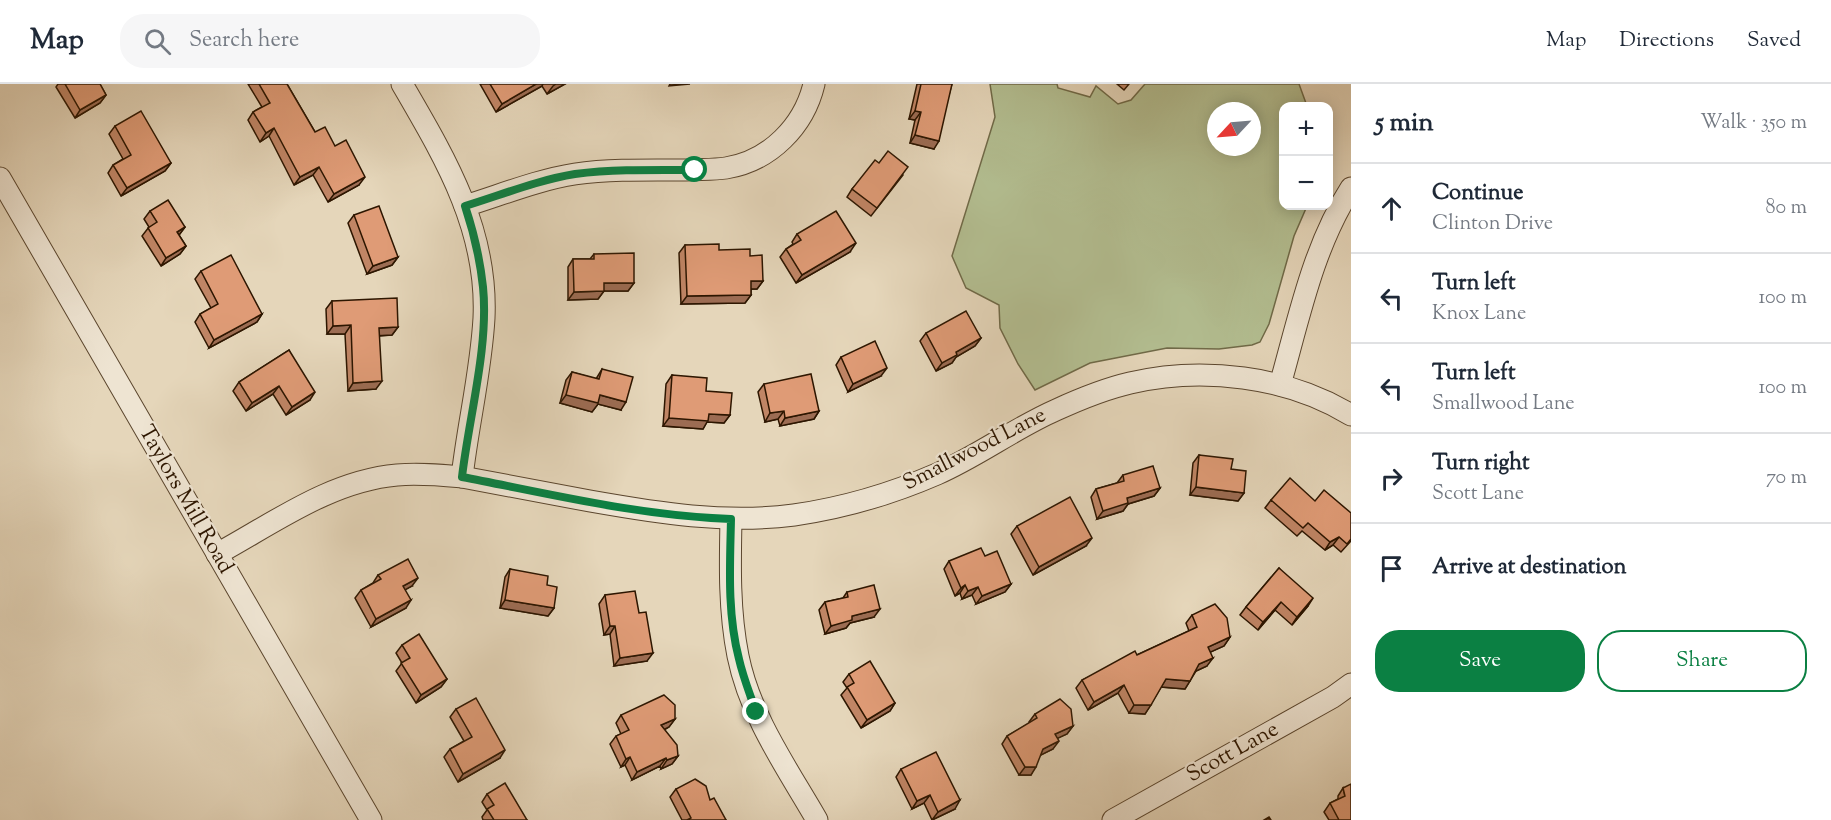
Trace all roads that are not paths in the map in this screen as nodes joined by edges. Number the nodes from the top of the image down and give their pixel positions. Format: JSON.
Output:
{"nodes":[{"id":1,"x":402,"y":84,"type":"edge"},
{"id":2,"x":814,"y":84,"type":"edge"},
{"id":3,"x":0,"y":178,"type":"edge"},
{"id":4,"x":1351,"y":188,"type":"edge"},
{"id":5,"x":465,"y":206,"type":"junction"},
{"id":6,"x":1280,"y":385,"type":"junction"},
{"id":7,"x":1351,"y":415,"type":"edge"},
{"id":8,"x":462,"y":477,"type":"junction"},
{"id":9,"x":731,"y":519,"type":"junction"},
{"id":10,"x":217,"y":554,"type":"junction"},
{"id":11,"x":1351,"y":684,"type":"edge"},
{"id":12,"x":372,"y":820,"type":"edge"},
{"id":13,"x":817,"y":820,"type":"edge"},
{"id":14,"x":1113,"y":820,"type":"edge"}],
"edges":[{"from":1,"to":5,"type":"street"},
{"from":2,"to":5,"type":"street"},
{"from":3,"to":10,"type":"street","name":"Taylors Mill Road"},
{"from":4,"to":6,"type":"street"},
{"from":5,"to":8,"type":"street"},
{"from":6,"to":7,"type":"street","name":"Smallwood Lane"},
{"from":6,"to":9,"type":"street","name":"Smallwood Lane"},
{"from":8,"to":9,"type":"street","name":"Smallwood Lane"},
{"from":8,"to":10,"type":"street","name":"Smallwood Lane"},
{"from":9,"to":13,"type":"street"},
{"from":10,"to":12,"type":"street","name":"Taylors Mill Road"},
{"from":11,"to":14,"type":"street","name":"Scott Lane"}]}
